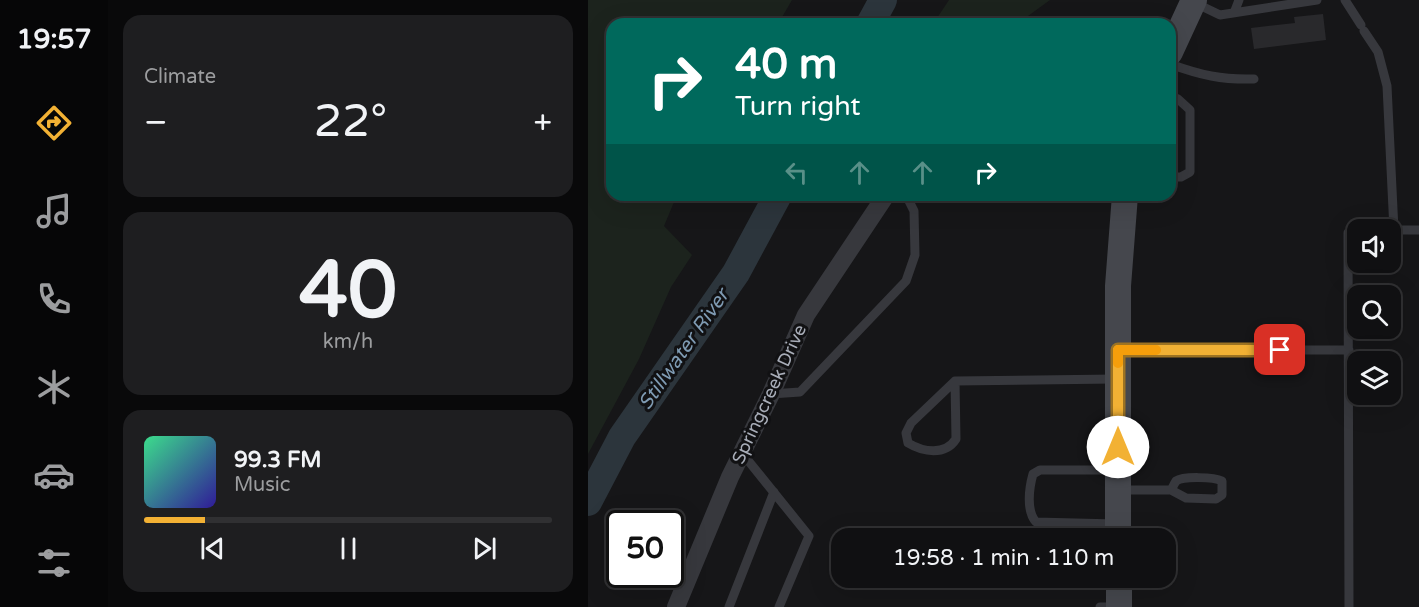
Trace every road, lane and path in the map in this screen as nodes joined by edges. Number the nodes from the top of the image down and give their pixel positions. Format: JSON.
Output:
{"nodes":[{"id":1,"x":1239,"y":0,"type":"edge"},
{"id":2,"x":1317,"y":0,"type":"edge"},
{"id":3,"x":1345,"y":0,"type":"edge"},
{"id":4,"x":1194,"y":1,"type":"edge"},
{"id":5,"x":1291,"y":2,"type":"edge"},
{"id":6,"x":1273,"y":3,"type":"edge"},
{"id":7,"x":1234,"y":13,"type":"junction"},
{"id":8,"x":1176,"y":33,"type":"edge"},
{"id":9,"x":1176,"y":66,"type":"edge"},
{"id":10,"x":1254,"y":79,"type":"dead end"},
{"id":11,"x":1176,"y":98,"type":"edge"},
{"id":12,"x":1176,"y":177,"type":"edge"},
{"id":13,"x":882,"y":201,"type":"edge"},
{"id":14,"x":909,"y":201,"type":"edge"},
{"id":15,"x":1124,"y":201,"type":"edge"},
{"id":16,"x":1392,"y":219,"type":"edge"},
{"id":17,"x":1401,"y":230,"type":"edge"},
{"id":18,"x":1419,"y":230,"type":"edge"},
{"id":19,"x":1348,"y":273,"type":"edge"},
{"id":20,"x":1118,"y":350,"type":"junction"},
{"id":21,"x":1349,"y":350,"type":"junction"},
{"id":22,"x":1118,"y":379,"type":"junction"},
{"id":23,"x":955,"y":381,"type":"junction"},
{"id":24,"x":771,"y":394,"type":"junction"},
{"id":25,"x":742,"y":453,"type":"junction"},
{"id":26,"x":1118,"y":480,"type":"junction"},
{"id":27,"x":1171,"y":490,"type":"junction"},
{"id":28,"x":774,"y":492,"type":"junction"},
{"id":29,"x":1086,"y":528,"type":"edge"},
{"id":30,"x":1118,"y":528,"type":"edge"},
{"id":31,"x":1119,"y":588,"type":"edge"},
{"id":32,"x":676,"y":607,"type":"edge"},
{"id":33,"x":729,"y":607,"type":"edge"},
{"id":34,"x":780,"y":607,"type":"edge"},
{"id":35,"x":1100,"y":607,"type":"edge"},
{"id":36,"x":1119,"y":607,"type":"edge"},
{"id":37,"x":1349,"y":607,"type":"edge"}],
"edges":[{"from":1,"to":7,"type":"lane"},
{"from":2,"to":5,"type":"lane"},
{"from":3,"to":16,"type":"lane"},
{"from":4,"to":7,"type":"lane"},
{"from":4,"to":8,"type":"main road"},
{"from":5,"to":6,"type":"lane"},
{"from":6,"to":7,"type":"lane"},
{"from":9,"to":10,"type":"lane"},
{"from":11,"to":12,"type":"lane"},
{"from":13,"to":24,"type":"street","name":"Springcreek Drive"},
{"from":14,"to":24,"type":"lane"},
{"from":15,"to":20,"type":"main road"},
{"from":17,"to":18,"type":"lane"},
{"from":19,"to":21,"type":"lane"},
{"from":20,"to":21,"type":"lane"},
{"from":20,"to":22,"type":"main road"},
{"from":21,"to":37,"type":"lane"},
{"from":22,"to":23,"type":"lane"},
{"from":22,"to":26,"type":"main road"},
{"from":23,"to":23,"type":"lane"},
{"from":24,"to":25,"type":"street","name":"Springcreek Drive"},
{"from":25,"to":28,"type":"lane"},
{"from":25,"to":32,"type":"street","name":"Springcreek Drive"},
{"from":26,"to":27,"type":"lane"},
{"from":26,"to":29,"type":"lane"},
{"from":26,"to":30,"type":"main road"},
{"from":27,"to":27,"type":"lane"},
{"from":28,"to":33,"type":"lane"},
{"from":28,"to":34,"type":"lane"},
{"from":31,"to":36,"type":"main road"},
{"from":35,"to":36,"type":"lane"}]}
